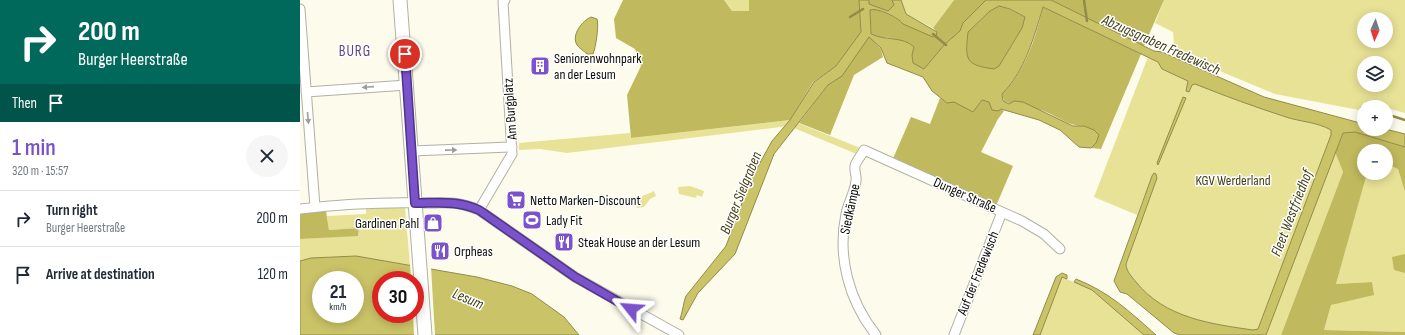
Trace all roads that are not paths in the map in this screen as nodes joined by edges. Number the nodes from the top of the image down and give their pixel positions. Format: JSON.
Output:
{"nodes":[{"id":1,"x":400,"y":0,"type":"edge"},
{"id":2,"x":505,"y":0,"type":"edge"},
{"id":3,"x":300,"y":9,"type":"edge"},
{"id":4,"x":407,"y":85,"type":"junction"},
{"id":5,"x":306,"y":92,"type":"junction"},
{"id":6,"x":512,"y":147,"type":"junction"},
{"id":7,"x":864,"y":150,"type":"joint"},
{"id":8,"x":412,"y":151,"type":"junction"},
{"id":9,"x":415,"y":203,"type":"junction"},
{"id":10,"x":315,"y":207,"type":"junction"},
{"id":11,"x":300,"y":209,"type":"edge"},
{"id":12,"x":479,"y":210,"type":"junction"},
{"id":13,"x":1002,"y":212,"type":"junction"},
{"id":14,"x":1060,"y":249,"type":"dead end"},
{"id":15,"x":425,"y":335,"type":"edge"},
{"id":16,"x":679,"y":335,"type":"edge"},
{"id":17,"x":876,"y":335,"type":"edge"},
{"id":18,"x":954,"y":335,"type":"edge"}],
"edges":[{"from":1,"to":4,"type":"main road"},
{"from":2,"to":6,"type":"street","name":"Am Burgplatz"},
{"from":3,"to":5,"type":"street"},
{"from":4,"to":5,"type":"street","one_way":true},
{"from":4,"to":8,"type":"main road"},
{"from":5,"to":10,"type":"street","one_way":true},
{"from":8,"to":6,"type":"street","one_way":true},
{"from":6,"to":12,"type":"street","name":"Am Burgplatz"},
{"from":7,"to":13,"type":"street","name":"Dunger Straße"},
{"from":7,"to":17,"type":"street","name":"Siedkämpe"},
{"from":8,"to":9,"type":"main road"},
{"from":9,"to":10,"type":"street"},
{"from":9,"to":12,"type":"street"},
{"from":9,"to":15,"type":"main road"},
{"from":10,"to":11,"type":"street"},
{"from":12,"to":16,"type":"street"},
{"from":13,"to":14,"type":"street","name":"Dunger Straße"},
{"from":13,"to":18,"type":"street","name":"Auf der Fredewisch"}]}
